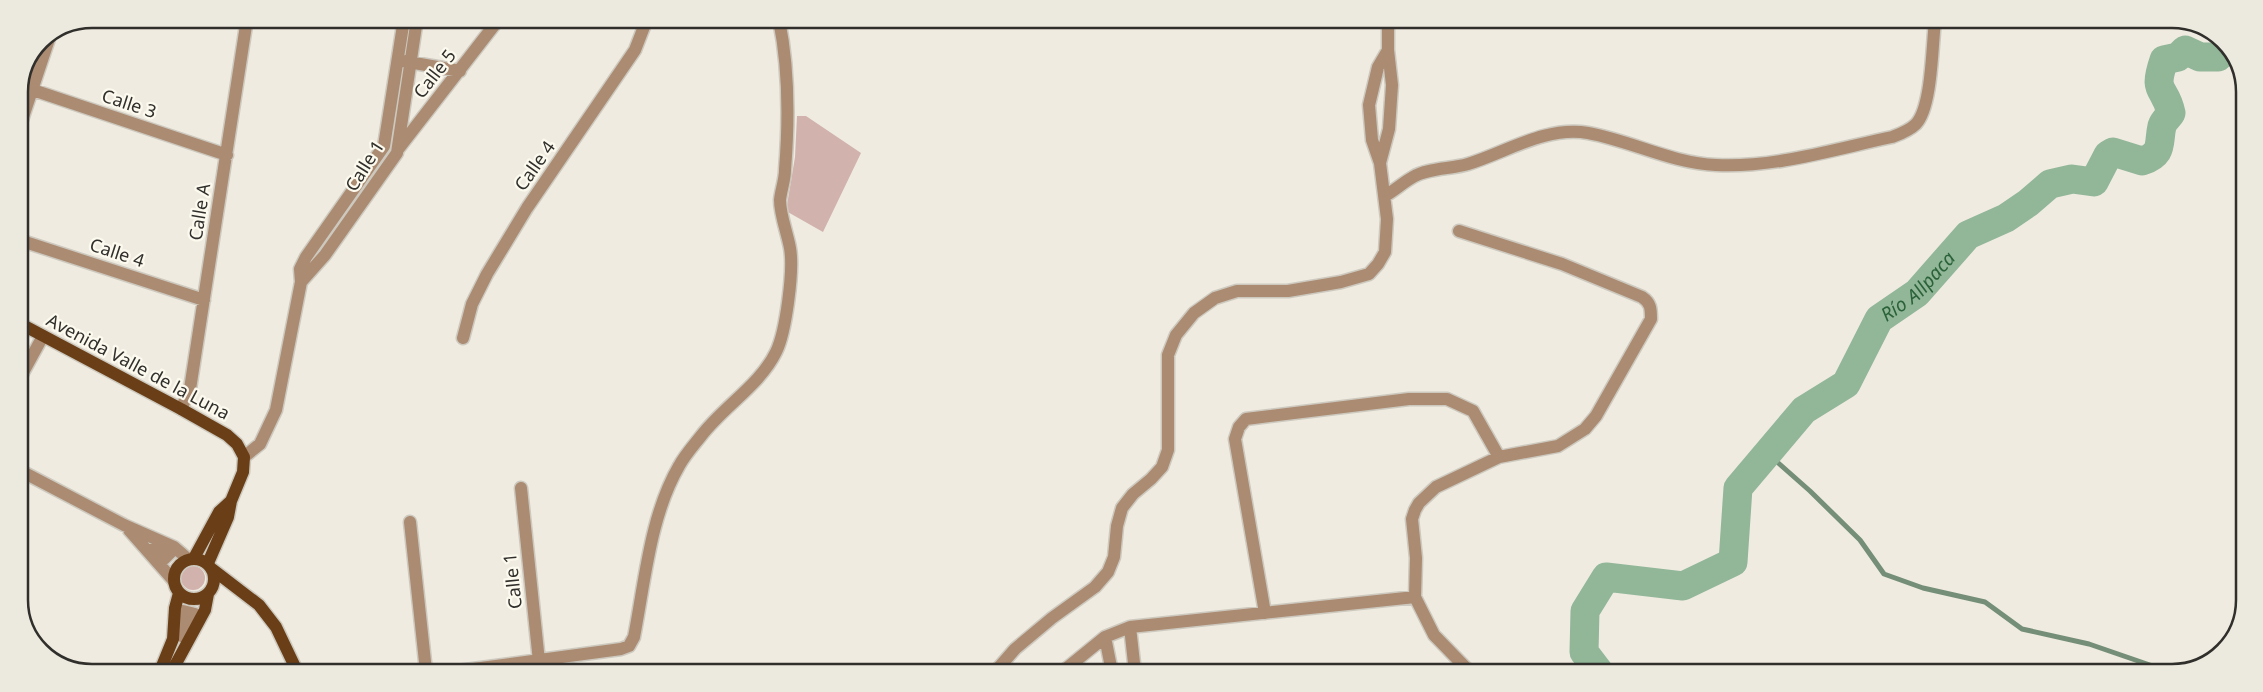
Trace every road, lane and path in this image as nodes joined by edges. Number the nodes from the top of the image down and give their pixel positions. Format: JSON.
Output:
{"nodes":[{"id":1,"x":246,"y":28,"type":"edge"},
{"id":2,"x":403,"y":28,"type":"edge"},
{"id":3,"x":417,"y":28,"type":"edge"},
{"id":4,"x":492,"y":28,"type":"edge"},
{"id":5,"x":644,"y":28,"type":"edge"},
{"id":6,"x":780,"y":28,"type":"edge"},
{"id":7,"x":1388,"y":28,"type":"edge"},
{"id":8,"x":1934,"y":28,"type":"edge"},
{"id":9,"x":45,"y":48,"type":"edge"},
{"id":10,"x":1388,"y":50,"type":"junction"},
{"id":11,"x":398,"y":60,"type":"junction"},
{"id":12,"x":411,"y":62,"type":"junction"},
{"id":13,"x":460,"y":71,"type":"junction"},
{"id":14,"x":29,"y":82,"type":"edge"},
{"id":15,"x":28,"y":89,"type":"edge"},
{"id":16,"x":398,"y":149,"type":"junction"},
{"id":17,"x":226,"y":155,"type":"junction"},
{"id":18,"x":1380,"y":164,"type":"junction"},
{"id":19,"x":1385,"y":196,"type":"junction"},
{"id":20,"x":1459,"y":231,"type":"dead end"},
{"id":21,"x":28,"y":243,"type":"edge"},
{"id":22,"x":301,"y":282,"type":"junction"},
{"id":23,"x":204,"y":300,"type":"junction"},
{"id":24,"x":28,"y":328,"type":"edge"},
{"id":25,"x":43,"y":336,"type":"junction"},
{"id":26,"x":463,"y":338,"type":"dead end"},
{"id":27,"x":28,"y":364,"type":"edge"},
{"id":28,"x":181,"y":409,"type":"junction"},
{"id":29,"x":244,"y":456,"type":"junction"},
{"id":30,"x":1499,"y":457,"type":"junction"},
{"id":31,"x":28,"y":475,"type":"edge"},
{"id":32,"x":521,"y":488,"type":"dead end"},
{"id":33,"x":230,"y":501,"type":"junction"},
{"id":34,"x":410,"y":522,"type":"dead end"},
{"id":35,"x":124,"y":525,"type":"junction"},
{"id":36,"x":191,"y":558,"type":"junction"},
{"id":37,"x":210,"y":566,"type":"junction"},
{"id":38,"x":177,"y":587,"type":"junction"},
{"id":39,"x":238,"y":588,"type":"junction"},
{"id":40,"x":210,"y":591,"type":"junction"},
{"id":41,"x":1415,"y":597,"type":"junction"},
{"id":42,"x":1265,"y":613,"type":"junction"},
{"id":43,"x":1130,"y":627,"type":"junction"},
{"id":44,"x":1105,"y":637,"type":"junction"},
{"id":45,"x":163,"y":664,"type":"edge"},
{"id":46,"x":176,"y":664,"type":"edge"},
{"id":47,"x":294,"y":664,"type":"edge"},
{"id":48,"x":425,"y":664,"type":"edge"},
{"id":49,"x":540,"y":664,"type":"edge"},
{"id":50,"x":545,"y":664,"type":"edge"},
{"id":51,"x":1002,"y":664,"type":"edge"},
{"id":52,"x":1072,"y":664,"type":"edge"},
{"id":53,"x":1110,"y":664,"type":"edge"},
{"id":54,"x":1134,"y":664,"type":"edge"},
{"id":55,"x":1462,"y":664,"type":"edge"}],
"edges":[{"from":1,"to":17,"type":"street","name":"Calle A"},
{"from":2,"to":11,"type":"street","name":"Calle 1"},
{"from":3,"to":12,"type":"street","name":"Calle 1"},
{"from":4,"to":13,"type":"street","name":"Calle 5"},
{"from":5,"to":26,"type":"street","name":"Calle 4"},
{"from":6,"to":50,"type":"street"},
{"from":7,"to":10,"type":"street"},
{"from":8,"to":19,"type":"street"},
{"from":9,"to":14,"type":"street"},
{"from":10,"to":18,"type":"street"},
{"from":10,"to":18,"type":"street"},
{"from":11,"to":12,"type":"street"},
{"from":11,"to":22,"type":"street","name":"Calle 1"},
{"from":12,"to":13,"type":"street"},
{"from":12,"to":16,"type":"street","name":"Calle 1"},
{"from":13,"to":16,"type":"street","name":"Calle 5"},
{"from":15,"to":17,"type":"street","name":"Calle 3"},
{"from":16,"to":22,"type":"street","name":"Calle 1"},
{"from":17,"to":23,"type":"street","name":"Calle A"},
{"from":18,"to":19,"type":"street"},
{"from":19,"to":51,"type":"street"},
{"from":20,"to":30,"type":"street"},
{"from":21,"to":23,"type":"street","name":"Calle 4"},
{"from":22,"to":29,"type":"street","name":"Calle 1"},
{"from":23,"to":28,"type":"street","name":"Calle A"},
{"from":24,"to":25,"type":"main road","name":"Avenida Valle de la Luna"},
{"from":25,"to":27,"type":"street"},
{"from":25,"to":28,"type":"main road","name":"Avenida Valle de la Luna"},
{"from":28,"to":29,"type":"main road","name":"Avenida Valle de la Luna"},
{"from":29,"to":33,"type":"main road"},
{"from":30,"to":41,"type":"street"},
{"from":30,"to":42,"type":"street"},
{"from":31,"to":35,"type":"street"},
{"from":32,"to":49,"type":"street","name":"Calle 1"},
{"from":33,"to":36,"type":"main road"},
{"from":33,"to":37,"type":"main road"},
{"from":34,"to":48,"type":"street"},
{"from":35,"to":36,"type":"street"},
{"from":35,"to":38,"type":"street"},
{"from":36,"to":37,"type":"main road"},
{"from":36,"to":38,"type":"main road"},
{"from":37,"to":39,"type":"main road"},
{"from":37,"to":40,"type":"main road"},
{"from":38,"to":40,"type":"main road"},
{"from":38,"to":45,"type":"main road"},
{"from":39,"to":40,"type":"main road"},
{"from":39,"to":47,"type":"main road"},
{"from":40,"to":46,"type":"main road"},
{"from":41,"to":42,"type":"street"},
{"from":41,"to":55,"type":"street"},
{"from":42,"to":43,"type":"street"},
{"from":43,"to":44,"type":"street"},
{"from":43,"to":54,"type":"street"},
{"from":44,"to":52,"type":"street"},
{"from":44,"to":53,"type":"street"}]}
